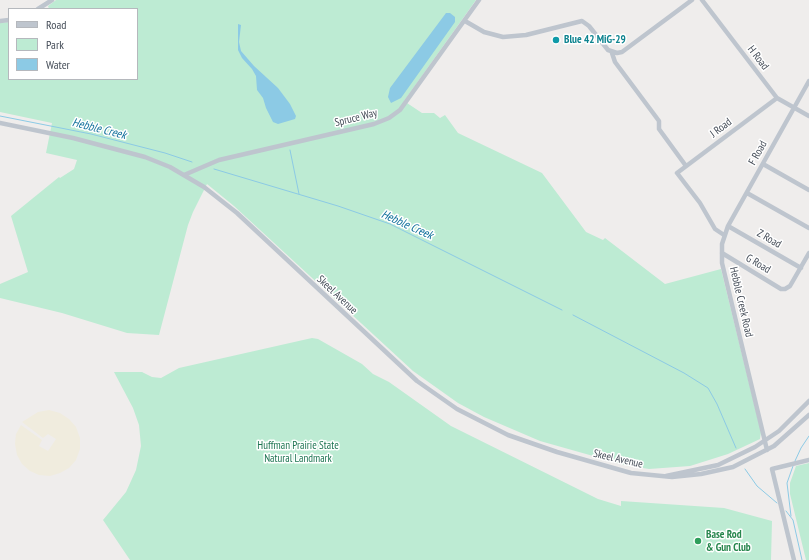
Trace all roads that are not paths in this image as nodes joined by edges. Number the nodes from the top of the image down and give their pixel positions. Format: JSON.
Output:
{"nodes":[{"id":1,"x":52,"y":0,"type":"edge"},
{"id":2,"x":479,"y":0,"type":"edge"},
{"id":3,"x":692,"y":0,"type":"edge"},
{"id":4,"x":702,"y":0,"type":"edge"},
{"id":5,"x":40,"y":8,"type":"edge"},
{"id":6,"x":465,"y":20,"type":"junction"},
{"id":7,"x":612,"y":53,"type":"junction"},
{"id":8,"x":809,"y":81,"type":"edge"},
{"id":9,"x":776,"y":98,"type":"junction"},
{"id":10,"x":794,"y":108,"type":"junction"},
{"id":11,"x":809,"y":116,"type":"edge"},
{"id":12,"x":0,"y":123,"type":"edge"},
{"id":13,"x":763,"y":164,"type":"junction"},
{"id":14,"x":686,"y":166,"type":"junction"},
{"id":15,"x":184,"y":174,"type":"junction"},
{"id":16,"x":809,"y":190,"type":"edge"},
{"id":17,"x":746,"y":193,"type":"junction"},
{"id":18,"x":728,"y":226,"type":"junction"},
{"id":19,"x":809,"y":228,"type":"edge"},
{"id":20,"x":724,"y":235,"type":"junction"},
{"id":21,"x":722,"y":253,"type":"junction"},
{"id":22,"x":809,"y":253,"type":"edge"},
{"id":23,"x":801,"y":268,"type":"junction"},
{"id":24,"x":809,"y":401,"type":"edge"},
{"id":25,"x":809,"y":416,"type":"edge"},
{"id":26,"x":765,"y":442,"type":"junction"},
{"id":27,"x":767,"y":450,"type":"junction"},
{"id":28,"x":809,"y":460,"type":"edge"},
{"id":29,"x":666,"y":476,"type":"junction"},
{"id":30,"x":794,"y":560,"type":"edge"}],
"edges":[{"from":1,"to":5,"type":"street"},
{"from":2,"to":6,"type":"street","name":"Spruce Way"},
{"from":3,"to":7,"type":"street"},
{"from":4,"to":9,"type":"street","name":"H Road"},
{"from":6,"to":7,"type":"street"},
{"from":6,"to":15,"type":"street","name":"Spruce Way"},
{"from":7,"to":14,"type":"street"},
{"from":8,"to":10,"type":"street","name":"F Road"},
{"from":9,"to":10,"type":"street","name":"H Road"},
{"from":9,"to":14,"type":"street","name":"J Road"},
{"from":10,"to":11,"type":"street","name":"H Road"},
{"from":10,"to":13,"type":"street","name":"F Road"},
{"from":12,"to":15,"type":"street","name":"Skeel Avenue"},
{"from":13,"to":16,"type":"street"},
{"from":13,"to":17,"type":"street","name":"F Road"},
{"from":14,"to":20,"type":"street","name":"J Road"},
{"from":15,"to":29,"type":"street","name":"Skeel Avenue"},
{"from":17,"to":18,"type":"street","name":"F Road"},
{"from":17,"to":19,"type":"street"},
{"from":18,"to":20,"type":"street","name":"F Road"},
{"from":18,"to":23,"type":"street","name":"Z Road"},
{"from":20,"to":21,"type":"street","name":"Hebble Creek Road"},
{"from":21,"to":23,"type":"street","name":"G Road"},
{"from":21,"to":26,"type":"street","name":"Hebble Creek Road"},
{"from":22,"to":23,"type":"street"},
{"from":24,"to":26,"type":"street","name":"Skeel Avenue"},
{"from":25,"to":27,"type":"street","name":"Skeel Avenue"},
{"from":26,"to":27,"type":"street","name":"Hebble Creek Road"},
{"from":26,"to":29,"type":"street","name":"Skeel Avenue"},
{"from":27,"to":29,"type":"street","name":"Skeel Avenue"},
{"from":28,"to":30,"type":"street"}]}
